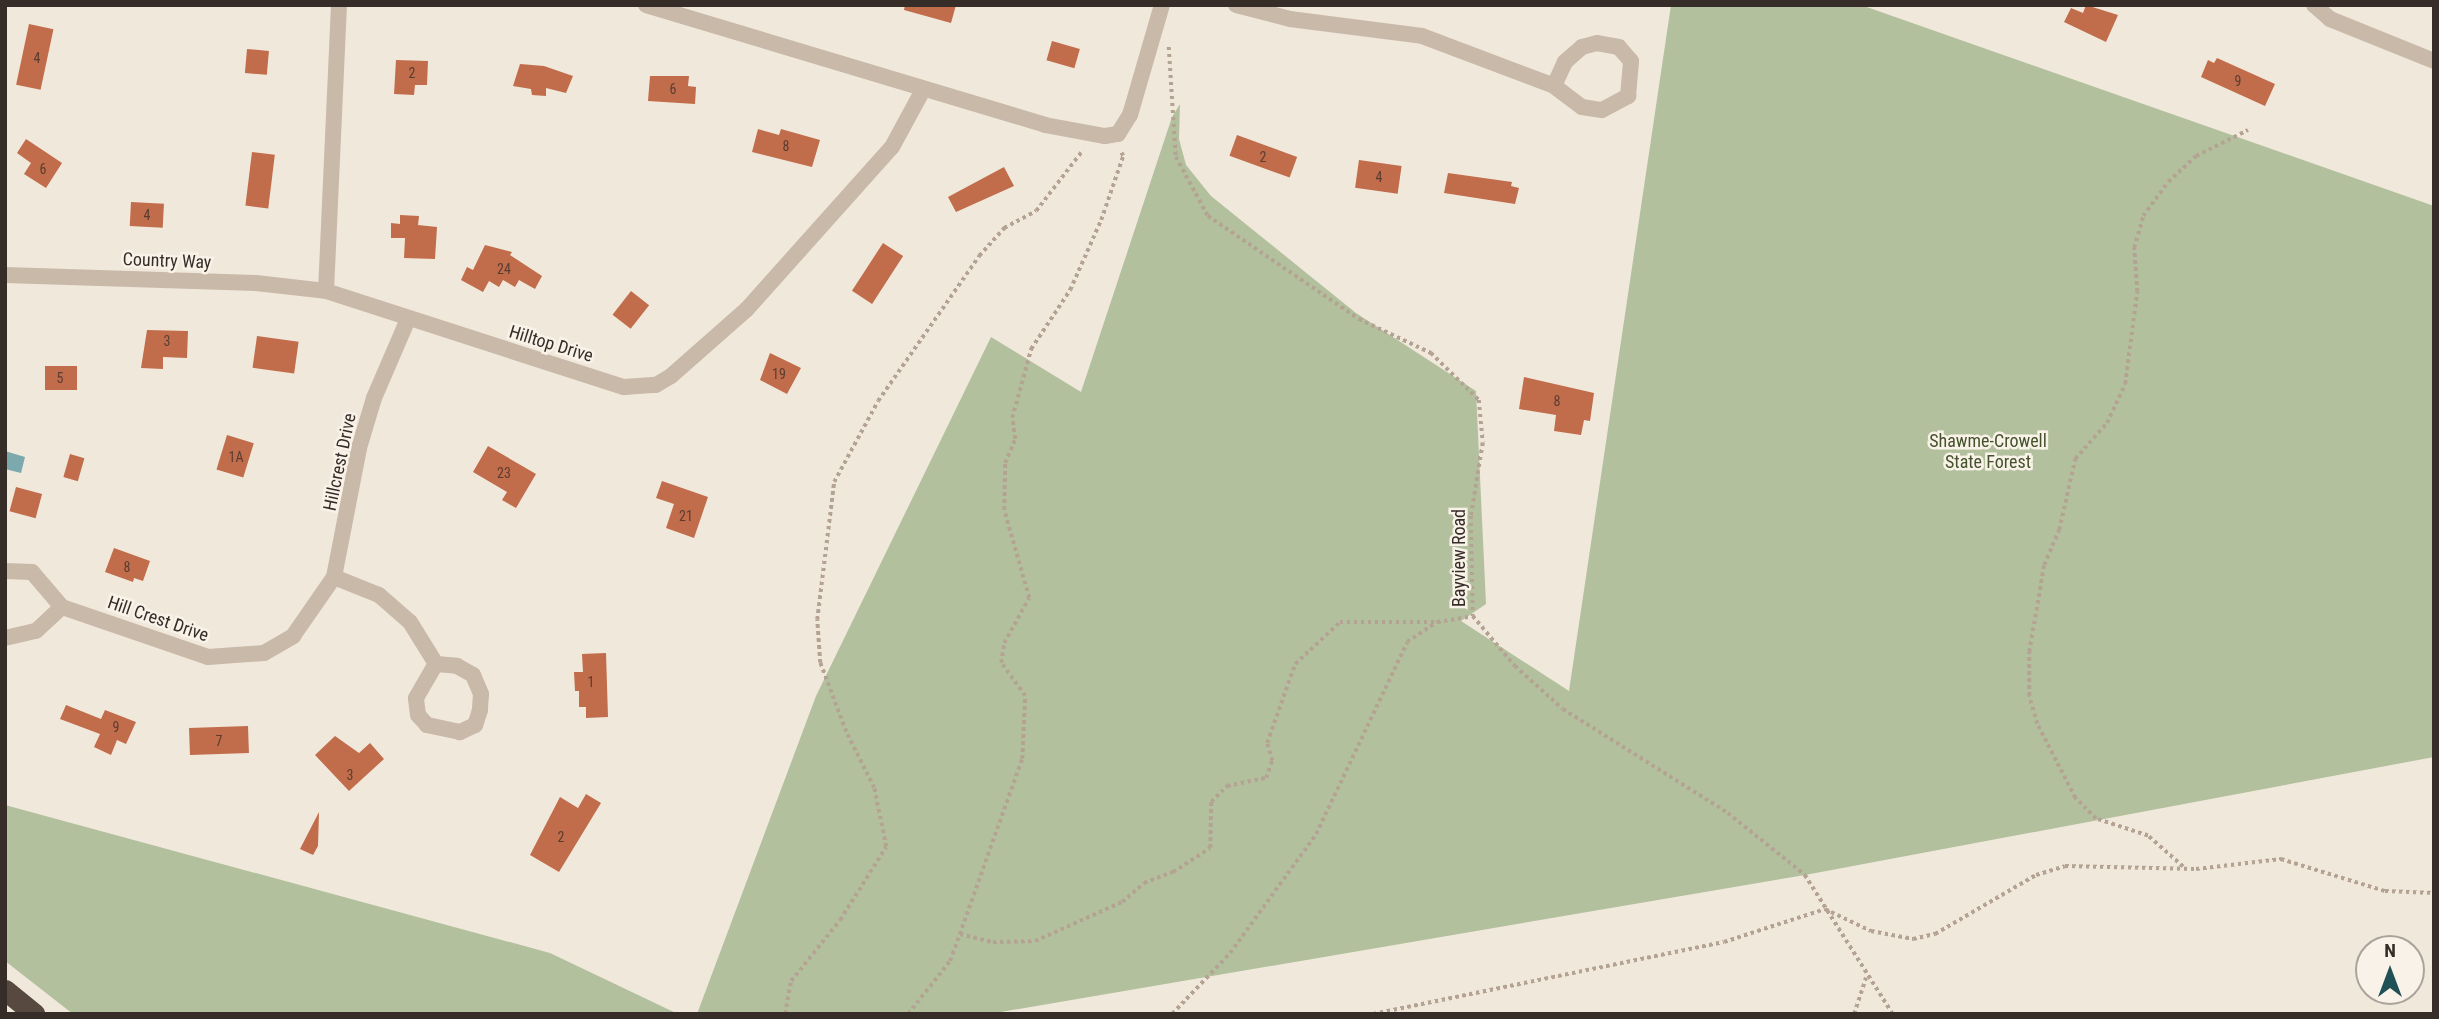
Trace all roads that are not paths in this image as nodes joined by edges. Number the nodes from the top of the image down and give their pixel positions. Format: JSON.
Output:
{"nodes":[{"id":1,"x":339,"y":5,"type":"edge"},
{"id":2,"x":646,"y":5,"type":"edge"},
{"id":3,"x":1162,"y":5,"type":"edge"},
{"id":4,"x":1236,"y":5,"type":"edge"},
{"id":5,"x":2314,"y":5,"type":"edge"},
{"id":6,"x":2434,"y":61,"type":"edge"},
{"id":7,"x":1554,"y":86,"type":"junction"},
{"id":8,"x":923,"y":90,"type":"junction"},
{"id":9,"x":5,"y":275,"type":"edge"},
{"id":10,"x":326,"y":291,"type":"junction"},
{"id":11,"x":408,"y":319,"type":"junction"},
{"id":12,"x":5,"y":572,"type":"edge"},
{"id":13,"x":334,"y":577,"type":"junction"},
{"id":14,"x":62,"y":607,"type":"junction"},
{"id":15,"x":5,"y":638,"type":"edge"},
{"id":16,"x":436,"y":664,"type":"junction"},
{"id":17,"x":5,"y":990,"type":"edge"},
{"id":18,"x":35,"y":1014,"type":"edge"}],
"edges":[{"from":1,"to":10,"type":"street"},
{"from":2,"to":8,"type":"street"},
{"from":3,"to":8,"type":"street"},
{"from":4,"to":7,"type":"street"},
{"from":5,"to":6,"type":"street"},
{"from":7,"to":7,"type":"street"},
{"from":8,"to":11,"type":"street","name":"Hilltop Drive"},
{"from":9,"to":10,"type":"street","name":"Country Way"},
{"from":10,"to":11,"type":"street","name":"Hilltop Drive"},
{"from":11,"to":13,"type":"street","name":"Hillcrest Drive"},
{"from":12,"to":14,"type":"street"},
{"from":13,"to":14,"type":"street","name":"Hill Crest Drive"},
{"from":13,"to":16,"type":"street"},
{"from":14,"to":15,"type":"street"},
{"from":16,"to":16,"type":"street"},
{"from":17,"to":18,"type":"highway"}]}
